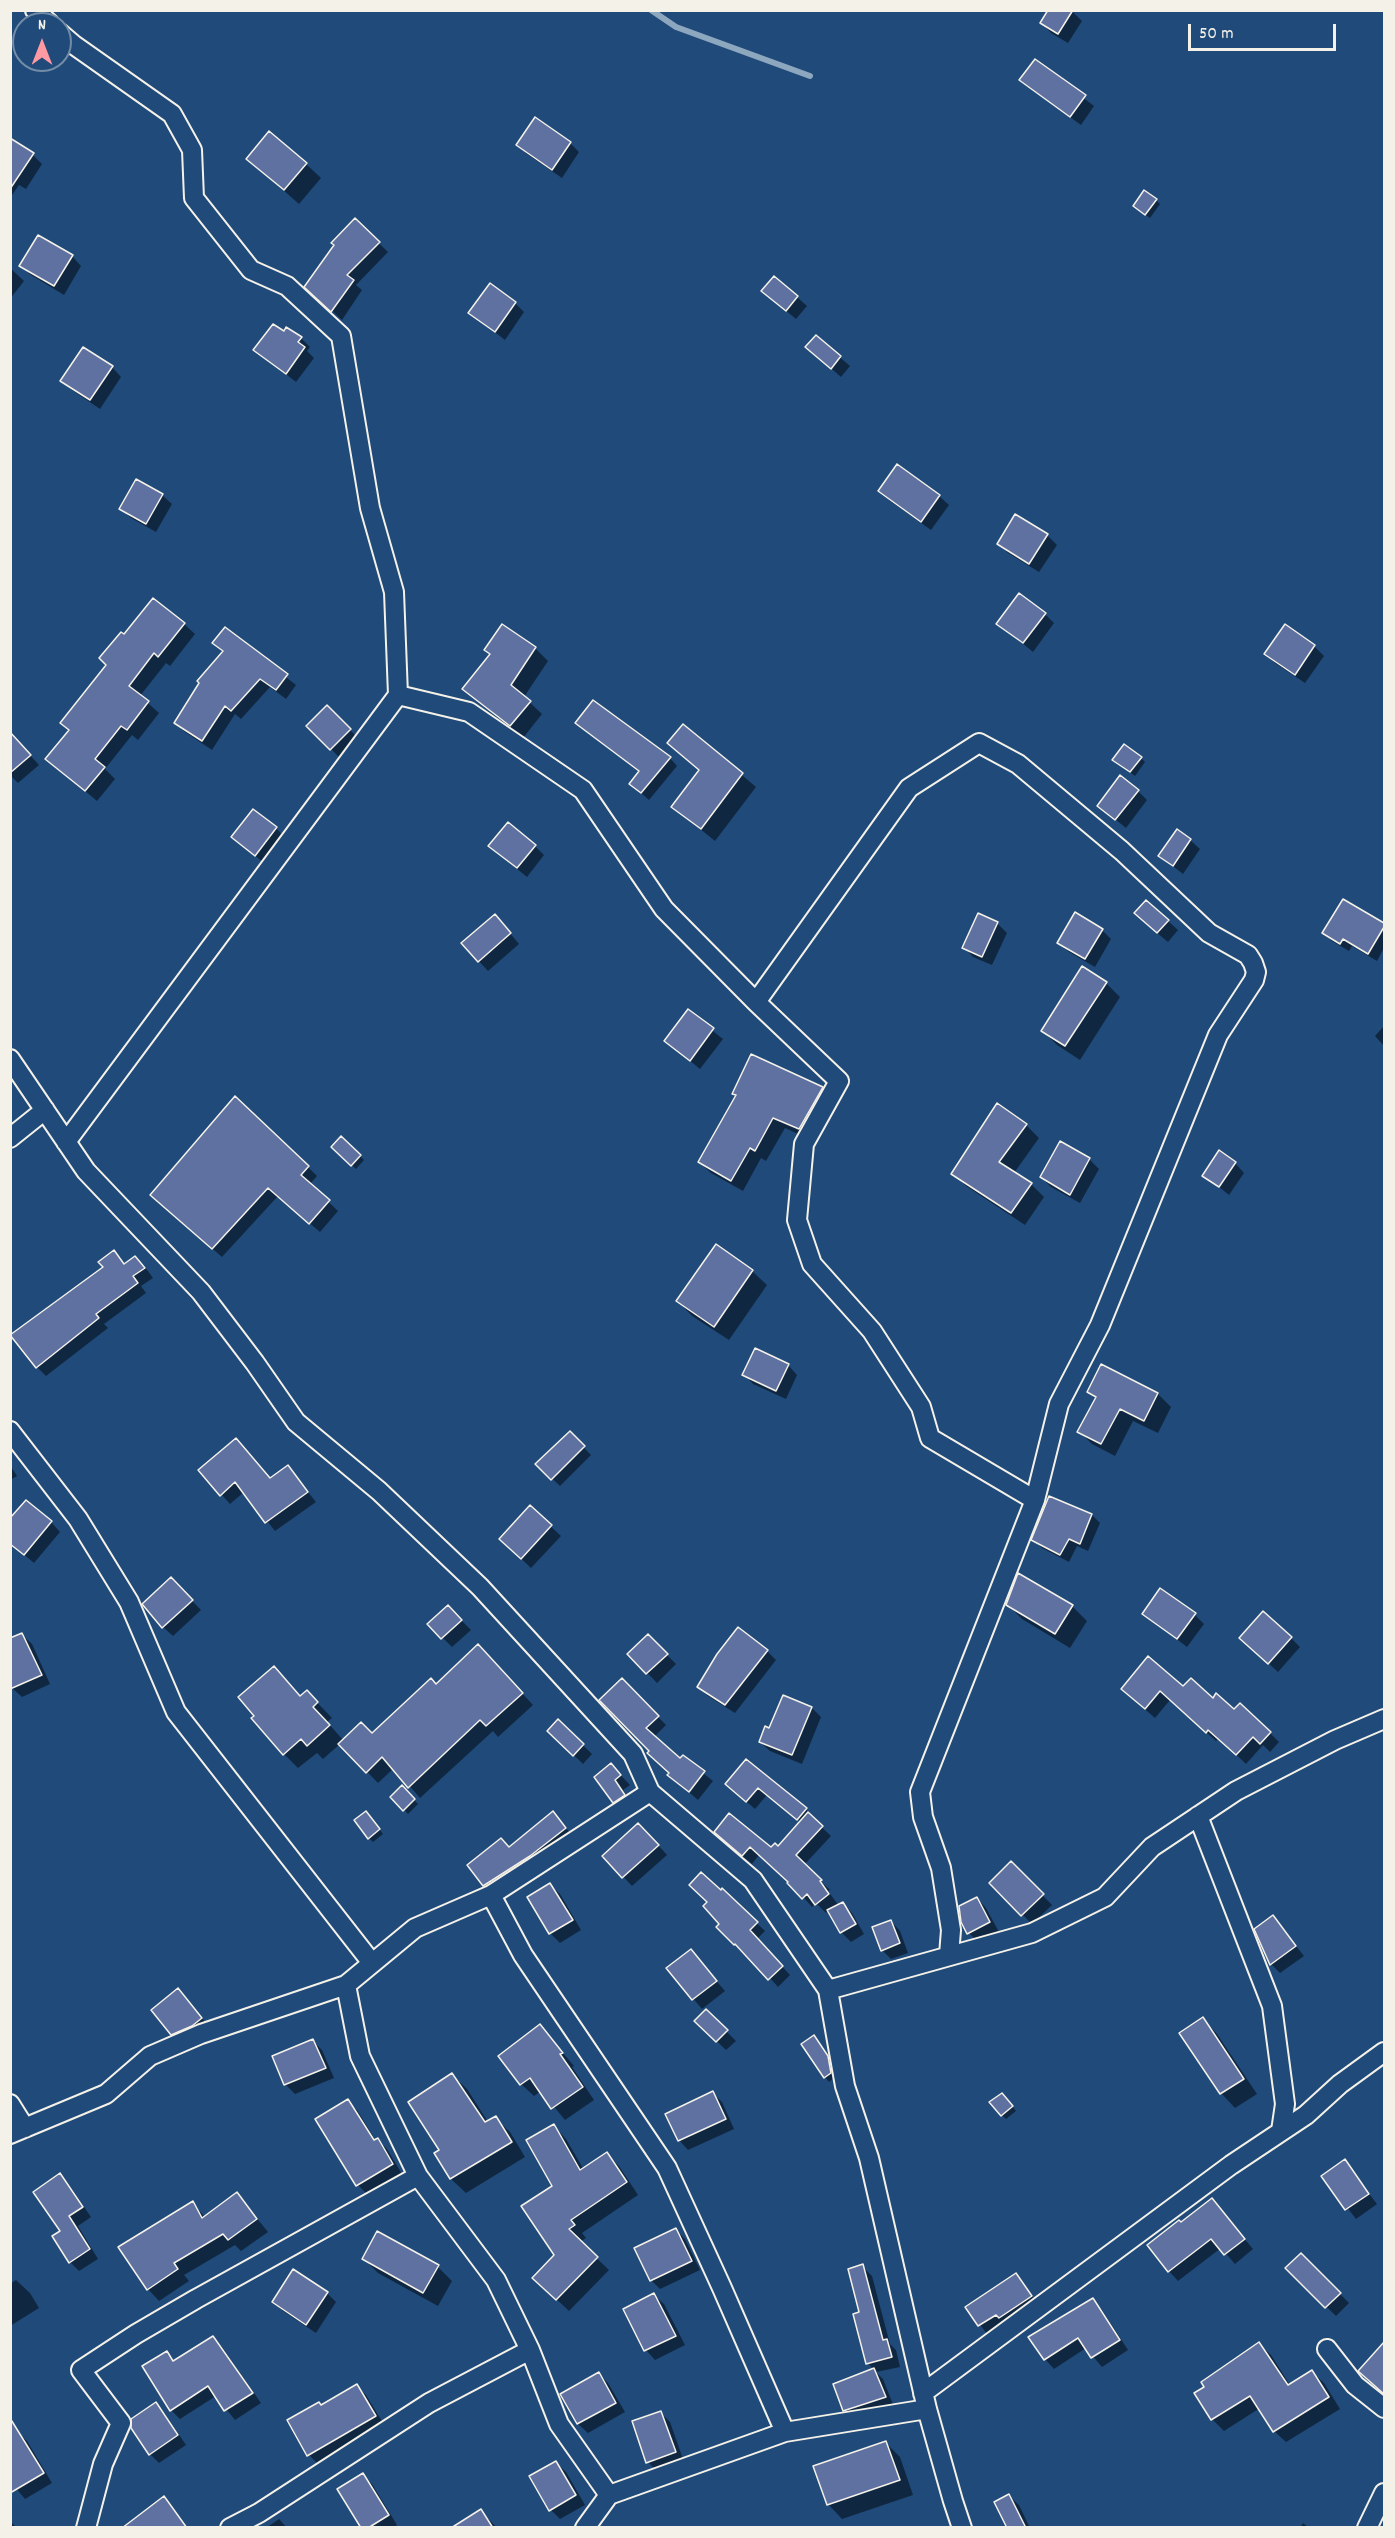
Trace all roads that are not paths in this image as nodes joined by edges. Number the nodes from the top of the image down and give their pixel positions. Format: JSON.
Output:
{"nodes":[{"id":1,"x":72,"y":43,"type":"edge"},
{"id":2,"x":398,"y":695,"type":"junction"},
{"id":3,"x":756,"y":1002,"type":"junction"},
{"id":4,"x":10,"y":1059,"type":"edge"},
{"id":5,"x":45,"y":1110,"type":"junction"},
{"id":6,"x":10,"y":1138,"type":"edge"},
{"id":7,"x":66,"y":1142,"type":"junction"},
{"id":8,"x":10,"y":1431,"type":"edge"},
{"id":9,"x":1035,"y":1500,"type":"junction"},
{"id":10,"x":1384,"y":1719,"type":"edge"},
{"id":11,"x":650,"y":1792,"type":"junction"},
{"id":12,"x":1198,"y":1816,"type":"junction"},
{"id":13,"x":491,"y":1895,"type":"junction"},
{"id":14,"x":949,"y":1955,"type":"junction"},
{"id":15,"x":372,"y":1964,"type":"junction"},
{"id":16,"x":346,"y":1985,"type":"junction"},
{"id":17,"x":828,"y":1990,"type":"junction"},
{"id":18,"x":1384,"y":2052,"type":"edge"},
{"id":19,"x":10,"y":2104,"type":"edge"},
{"id":20,"x":18,"y":2131,"type":"edge"},
{"id":21,"x":1281,"y":2131,"type":"junction"},
{"id":22,"x":418,"y":2175,"type":"junction"},
{"id":23,"x":1327,"y":2349,"type":"dead end"},
{"id":24,"x":530,"y":2350,"type":"junction"},
{"id":25,"x":925,"y":2401,"type":"junction"},
{"id":26,"x":1384,"y":2408,"type":"edge"},
{"id":27,"x":785,"y":2432,"type":"junction"},
{"id":28,"x":1384,"y":2493,"type":"edge"},
{"id":29,"x":609,"y":2495,"type":"junction"},
{"id":30,"x":86,"y":2528,"type":"edge"},
{"id":31,"x":230,"y":2528,"type":"edge"},
{"id":32,"x":585,"y":2528,"type":"edge"},
{"id":33,"x":962,"y":2528,"type":"edge"},
{"id":34,"x":1367,"y":2528,"type":"edge"}],
"edges":[{"from":1,"to":2,"type":"street"},
{"from":2,"to":3,"type":"street"},
{"from":2,"to":7,"type":"street"},
{"from":3,"to":9,"type":"street"},
{"from":3,"to":9,"type":"street"},
{"from":4,"to":5,"type":"street"},
{"from":5,"to":6,"type":"street"},
{"from":5,"to":7,"type":"street"},
{"from":7,"to":11,"type":"street"},
{"from":8,"to":15,"type":"street"},
{"from":9,"to":14,"type":"street"},
{"from":10,"to":12,"type":"street"},
{"from":11,"to":13,"type":"street"},
{"from":11,"to":17,"type":"street"},
{"from":12,"to":14,"type":"street"},
{"from":12,"to":21,"type":"street"},
{"from":13,"to":15,"type":"street"},
{"from":13,"to":27,"type":"street"},
{"from":14,"to":17,"type":"street"},
{"from":15,"to":16,"type":"street"},
{"from":16,"to":20,"type":"street"},
{"from":16,"to":22,"type":"street"},
{"from":17,"to":25,"type":"street"},
{"from":18,"to":21,"type":"street"},
{"from":19,"to":20,"type":"street"},
{"from":21,"to":25,"type":"street"},
{"from":22,"to":24,"type":"street"},
{"from":22,"to":30,"type":"street"},
{"from":23,"to":26,"type":"street"},
{"from":24,"to":29,"type":"street"},
{"from":24,"to":31,"type":"street"},
{"from":25,"to":27,"type":"street"},
{"from":25,"to":33,"type":"street"},
{"from":27,"to":29,"type":"street"},
{"from":28,"to":34,"type":"street"},
{"from":29,"to":32,"type":"street"}]}
